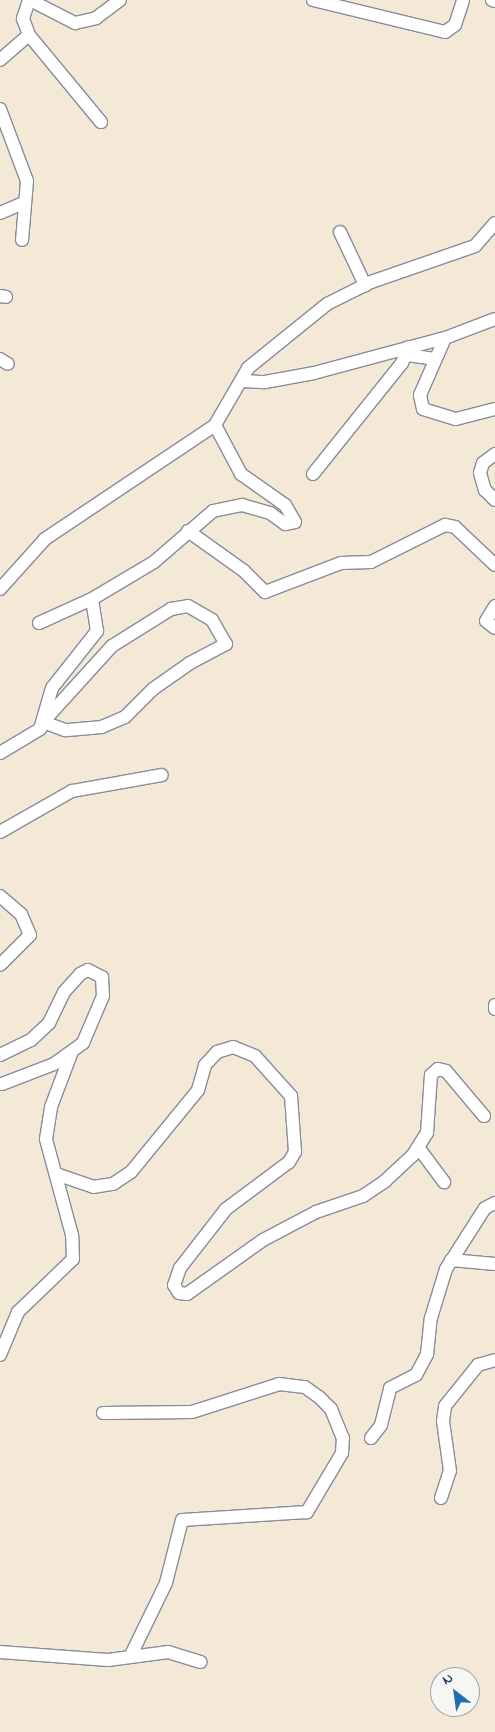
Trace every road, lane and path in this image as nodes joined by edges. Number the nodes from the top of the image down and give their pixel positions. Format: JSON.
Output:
{"nodes":[{"id":1,"x":30,"y":0,"type":"edge"},
{"id":2,"x":120,"y":0,"type":"edge"},
{"id":3,"x":313,"y":0,"type":"edge"},
{"id":4,"x":462,"y":0,"type":"edge"},
{"id":5,"x":358,"y":4,"type":"edge"},
{"id":6,"x":29,"y":35,"type":"junction"},
{"id":7,"x":0,"y":60,"type":"edge"},
{"id":8,"x":0,"y":109,"type":"edge"},
{"id":9,"x":101,"y":122,"type":"dead end"},
{"id":10,"x":24,"y":203,"type":"junction"},
{"id":11,"x":0,"y":213,"type":"edge"},
{"id":12,"x":495,"y":222,"type":"edge"},
{"id":13,"x":340,"y":232,"type":"dead end"},
{"id":14,"x":22,"y":240,"type":"dead end"},
{"id":15,"x":365,"y":285,"type":"junction"},
{"id":16,"x":495,"y":319,"type":"edge"},
{"id":17,"x":445,"y":338,"type":"junction"},
{"id":18,"x":408,"y":351,"type":"junction"},
{"id":19,"x":435,"y":359,"type":"junction"},
{"id":20,"x":243,"y":381,"type":"junction"},
{"id":21,"x":495,"y":409,"type":"edge"},
{"id":22,"x":215,"y":425,"type":"junction"},
{"id":23,"x":495,"y":454,"type":"edge"},
{"id":24,"x":313,"y":474,"type":"dead end"},
{"id":25,"x":495,"y":500,"type":"edge"},
{"id":26,"x":188,"y":531,"type":"junction"},
{"id":27,"x":495,"y":564,"type":"edge"},
{"id":28,"x":0,"y":589,"type":"edge"},
{"id":29,"x":92,"y":599,"type":"junction"},
{"id":30,"x":495,"y":606,"type":"edge"},
{"id":31,"x":39,"y":623,"type":"dead end"},
{"id":32,"x":495,"y":628,"type":"edge"},
{"id":33,"x":43,"y":722,"type":"junction"},
{"id":34,"x":0,"y":753,"type":"edge"},
{"id":35,"x":162,"y":774,"type":"dead end"},
{"id":36,"x":0,"y":832,"type":"edge"},
{"id":37,"x":0,"y":896,"type":"edge"},
{"id":38,"x":0,"y":965,"type":"edge"},
{"id":39,"x":495,"y":1005,"type":"edge"},
{"id":40,"x":495,"y":1010,"type":"edge"},
{"id":41,"x":71,"y":1054,"type":"junction"},
{"id":42,"x":0,"y":1055,"type":"edge"},
{"id":43,"x":2,"y":1084,"type":"dead end"},
{"id":44,"x":484,"y":1116,"type":"dead end"},
{"id":45,"x":418,"y":1147,"type":"junction"},
{"id":46,"x":56,"y":1174,"type":"junction"},
{"id":47,"x":444,"y":1182,"type":"dead end"},
{"id":48,"x":495,"y":1203,"type":"edge"},
{"id":49,"x":451,"y":1260,"type":"junction"},
{"id":50,"x":495,"y":1264,"type":"edge"},
{"id":51,"x":0,"y":1355,"type":"edge"},
{"id":52,"x":495,"y":1360,"type":"edge"},
{"id":53,"x":103,"y":1413,"type":"dead end"},
{"id":54,"x":371,"y":1438,"type":"dead end"},
{"id":55,"x":441,"y":1498,"type":"dead end"},
{"id":56,"x":0,"y":1652,"type":"edge"},
{"id":57,"x":130,"y":1655,"type":"junction"},
{"id":58,"x":201,"y":1662,"type":"dead end"}],
"edges":[{"from":1,"to":2,"type":"street"},
{"from":1,"to":6,"type":"street"},
{"from":3,"to":5,"type":"street"},
{"from":4,"to":5,"type":"street"},
{"from":6,"to":7,"type":"street"},
{"from":6,"to":9,"type":"street"},
{"from":8,"to":10,"type":"street"},
{"from":10,"to":11,"type":"street"},
{"from":10,"to":14,"type":"street"},
{"from":12,"to":15,"type":"street"},
{"from":13,"to":15,"type":"street"},
{"from":15,"to":20,"type":"street"},
{"from":16,"to":17,"type":"street"},
{"from":17,"to":18,"type":"street"},
{"from":17,"to":19,"type":"street"},
{"from":18,"to":19,"type":"street"},
{"from":18,"to":20,"type":"street"},
{"from":18,"to":24,"type":"street"},
{"from":19,"to":21,"type":"street"},
{"from":20,"to":22,"type":"street"},
{"from":22,"to":26,"type":"street"},
{"from":22,"to":28,"type":"street"},
{"from":23,"to":25,"type":"street"},
{"from":26,"to":27,"type":"street"},
{"from":26,"to":29,"type":"street"},
{"from":29,"to":31,"type":"street"},
{"from":29,"to":33,"type":"street"},
{"from":30,"to":32,"type":"street"},
{"from":33,"to":33,"type":"street"},
{"from":33,"to":34,"type":"street"},
{"from":35,"to":36,"type":"street"},
{"from":37,"to":38,"type":"street"},
{"from":39,"to":40,"type":"street"},
{"from":41,"to":42,"type":"street"},
{"from":41,"to":43,"type":"street"},
{"from":41,"to":46,"type":"street"},
{"from":44,"to":45,"type":"street"},
{"from":45,"to":46,"type":"street"},
{"from":45,"to":47,"type":"street"},
{"from":46,"to":51,"type":"street"},
{"from":48,"to":49,"type":"street"},
{"from":49,"to":50,"type":"street"},
{"from":49,"to":54,"type":"street"},
{"from":52,"to":55,"type":"street"},
{"from":53,"to":57,"type":"street"},
{"from":56,"to":57,"type":"street"},
{"from":57,"to":58,"type":"street"}]}
